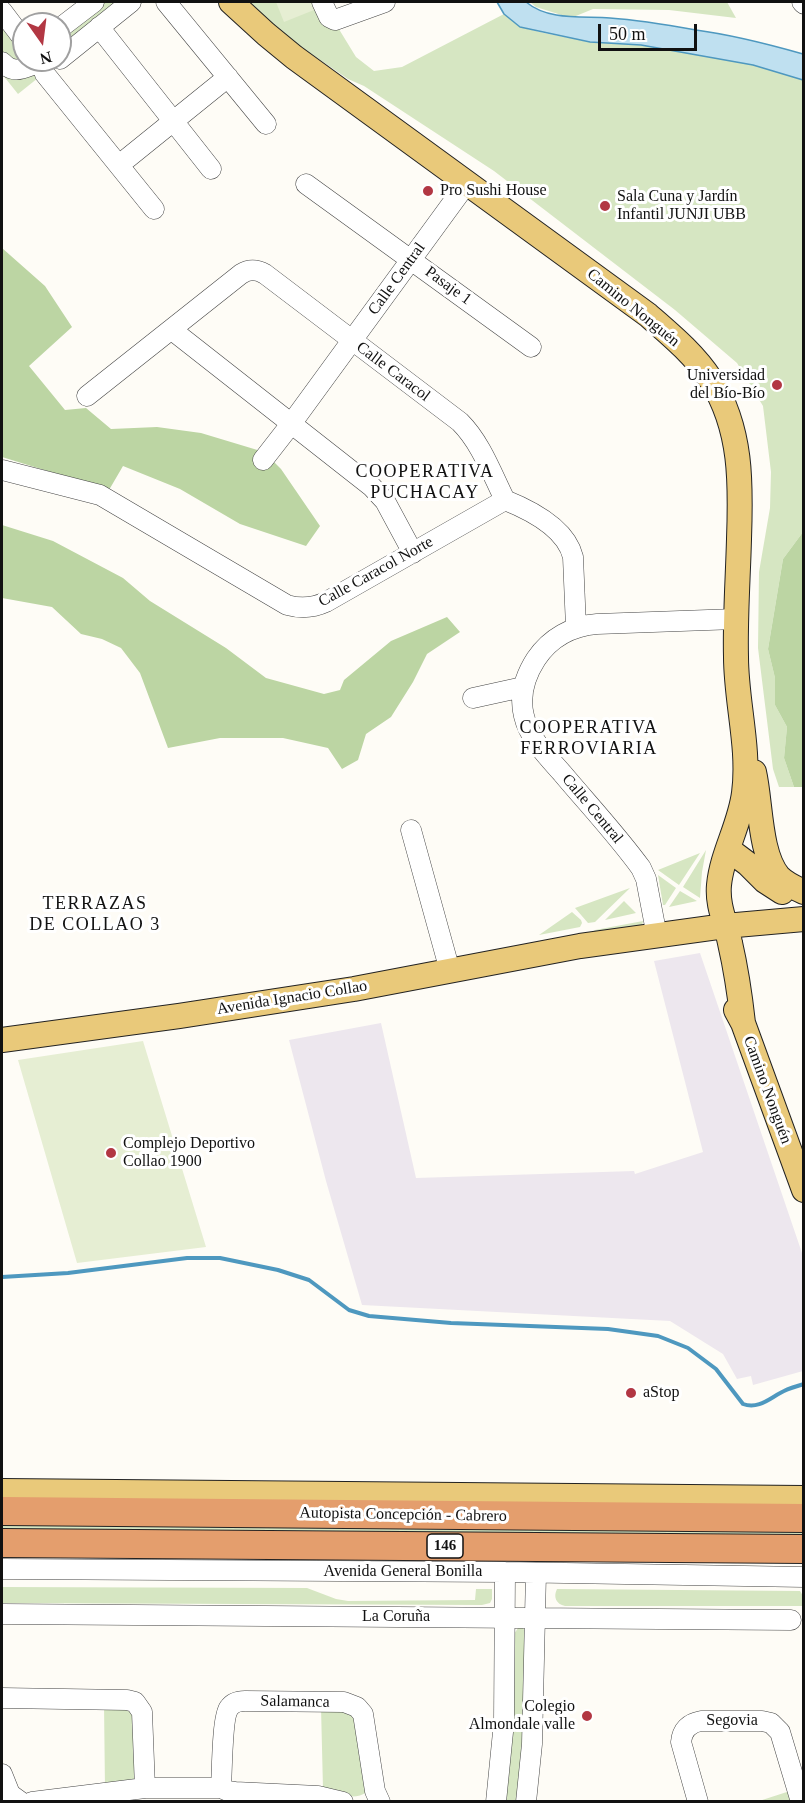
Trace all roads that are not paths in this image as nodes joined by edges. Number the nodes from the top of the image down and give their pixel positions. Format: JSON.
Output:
{"nodes":[{"id":1,"x":91,"y":2,"type":"edge"},
{"id":2,"x":131,"y":2,"type":"edge"},
{"id":3,"x":166,"y":2,"type":"edge"},
{"id":4,"x":231,"y":2,"type":"edge"},
{"id":5,"x":322,"y":2,"type":"edge"},
{"id":6,"x":385,"y":2,"type":"edge"},
{"id":7,"x":2,"y":11,"type":"edge"},
{"id":8,"x":72,"y":18,"type":"edge"},
{"id":9,"x":12,"y":24,"type":"edge"},
{"id":10,"x":99,"y":27,"type":"junction"},
{"id":11,"x":72,"y":45,"type":"edge"},
{"id":12,"x":45,"y":72,"type":"edge"},
{"id":13,"x":228,"y":77,"type":"junction"},
{"id":14,"x":173,"y":121,"type":"junction"},
{"id":15,"x":266,"y":124,"type":"dead end"},
{"id":16,"x":119,"y":165,"type":"junction"},
{"id":17,"x":212,"y":169,"type":"dead end"},
{"id":18,"x":467,"y":183,"type":"junction"},
{"id":19,"x":306,"y":184,"type":"dead end"},
{"id":20,"x":153,"y":209,"type":"dead end"},
{"id":21,"x":411,"y":260,"type":"junction"},
{"id":22,"x":172,"y":330,"type":"junction"},
{"id":23,"x":352,"y":341,"type":"junction"},
{"id":24,"x":531,"y":347,"type":"dead end"},
{"id":25,"x":87,"y":396,"type":"dead end"},
{"id":26,"x":291,"y":424,"type":"junction"},
{"id":27,"x":262,"y":460,"type":"dead end"},
{"id":28,"x":2,"y":470,"type":"edge"},
{"id":29,"x":505,"y":500,"type":"junction"},
{"id":30,"x":413,"y":552,"type":"junction"},
{"id":31,"x":736,"y":619,"type":"junction"},
{"id":32,"x":576,"y":627,"type":"junction"},
{"id":33,"x":523,"y":687,"type":"junction"},
{"id":34,"x":473,"y":698,"type":"dead end"},
{"id":35,"x":743,"y":738,"type":"junction"},
{"id":36,"x":411,"y":830,"type":"dead end"},
{"id":37,"x":728,"y":849,"type":"junction"},
{"id":38,"x":804,"y":893,"type":"edge"},
{"id":39,"x":804,"y":903,"type":"edge"},
{"id":40,"x":804,"y":919,"type":"edge"},
{"id":41,"x":721,"y":922,"type":"junction"},
{"id":42,"x":655,"y":926,"type":"junction"},
{"id":43,"x":580,"y":946,"type":"junction"},
{"id":44,"x":450,"y":971,"type":"junction"},
{"id":45,"x":2,"y":1040,"type":"edge"},
{"id":46,"x":804,"y":1190,"type":"edge"},
{"id":47,"x":2,"y":1491,"type":"edge"},
{"id":48,"x":804,"y":1498,"type":"edge"},
{"id":49,"x":2,"y":1511,"type":"edge"},
{"id":50,"x":804,"y":1518,"type":"edge"},
{"id":51,"x":2,"y":1543,"type":"edge"},
{"id":52,"x":804,"y":1549,"type":"edge"},
{"id":53,"x":2,"y":1569,"type":"edge"},
{"id":54,"x":505,"y":1572,"type":"junction"},
{"id":55,"x":536,"y":1573,"type":"junction"},
{"id":56,"x":804,"y":1577,"type":"edge"},
{"id":57,"x":2,"y":1614,"type":"edge"},
{"id":58,"x":505,"y":1618,"type":"junction"},
{"id":59,"x":535,"y":1618,"type":"junction"},
{"id":60,"x":791,"y":1620,"type":"dead end"},
{"id":61,"x":2,"y":1698,"type":"edge"},
{"id":62,"x":2,"y":1774,"type":"edge"},
{"id":63,"x":145,"y":1788,"type":"junction"},
{"id":64,"x":221,"y":1788,"type":"junction"},
{"id":65,"x":180,"y":1795,"type":"edge"},
{"id":66,"x":374,"y":1798,"type":"edge"},
{"id":67,"x":21,"y":1802,"type":"edge"},
{"id":68,"x":32,"y":1802,"type":"edge"},
{"id":69,"x":343,"y":1802,"type":"edge"},
{"id":70,"x":496,"y":1802,"type":"edge"},
{"id":71,"x":526,"y":1802,"type":"edge"},
{"id":72,"x":698,"y":1802,"type":"edge"},
{"id":73,"x":801,"y":1802,"type":"edge"}],
"edges":[{"from":1,"to":8,"type":"street"},
{"from":2,"to":10,"type":"street"},
{"from":3,"to":13,"type":"street"},
{"from":4,"to":18,"type":"main road","name":"Camino Nonguén"},
{"from":5,"to":6,"type":"street"},
{"from":7,"to":9,"type":"street"},
{"from":10,"to":11,"type":"street"},
{"from":10,"to":14,"type":"street"},
{"from":12,"to":16,"type":"street"},
{"from":13,"to":14,"type":"street"},
{"from":13,"to":15,"type":"street"},
{"from":14,"to":16,"type":"street"},
{"from":14,"to":17,"type":"street"},
{"from":16,"to":20,"type":"street"},
{"from":18,"to":21,"type":"street","name":"Calle Central"},
{"from":18,"to":31,"type":"main road","name":"Camino Nonguén"},
{"from":19,"to":21,"type":"street","name":"Pasaje 1"},
{"from":21,"to":23,"type":"street","name":"Calle Central"},
{"from":21,"to":24,"type":"street","name":"Pasaje 1"},
{"from":22,"to":23,"type":"street","name":"Calle Caracol"},
{"from":22,"to":25,"type":"street"},
{"from":22,"to":26,"type":"street"},
{"from":23,"to":26,"type":"street","name":"Calle Central"},
{"from":23,"to":29,"type":"street","name":"Calle Caracol"},
{"from":26,"to":27,"type":"street","name":"Calle Central"},
{"from":26,"to":30,"type":"street"},
{"from":28,"to":30,"type":"street","name":"Calle Caracol Norte"},
{"from":29,"to":30,"type":"street","name":"Calle Caracol Norte"},
{"from":29,"to":32,"type":"street"},
{"from":31,"to":32,"type":"street","name":"Calle Central"},
{"from":31,"to":35,"type":"main road","name":"Camino Nonguén"},
{"from":32,"to":33,"type":"street","name":"Calle Central"},
{"from":33,"to":34,"type":"street"},
{"from":33,"to":42,"type":"street","name":"Calle Central"},
{"from":35,"to":37,"type":"main road","name":"Camino Nonguén"},
{"from":35,"to":38,"type":"main road"},
{"from":36,"to":44,"type":"street"},
{"from":37,"to":38,"type":"main road"},
{"from":37,"to":41,"type":"main road","name":"Camino Nonguén"},
{"from":39,"to":41,"type":"main road","name":"Avenida Ignacio Collao"},
{"from":40,"to":41,"type":"main road","name":"Avenida Ignacio Collao"},
{"from":41,"to":42,"type":"main road","name":"Avenida Ignacio Collao"},
{"from":41,"to":43,"type":"main road","name":"Avenida Ignacio Collao"},
{"from":41,"to":46,"type":"main road","name":"Camino Nonguén"},
{"from":42,"to":43,"type":"main road","name":"Avenida Ignacio Collao"},
{"from":43,"to":44,"type":"main road","name":"Avenida Ignacio Collao"},
{"from":44,"to":45,"type":"main road","name":"Avenida Ignacio Collao"},
{"from":47,"to":48,"type":"main road"},
{"from":49,"to":50,"type":"highway","name":"Autopista Concepción - Cabrero","number":"146"},
{"from":51,"to":52,"type":"highway","name":"Autopista Concepción - Cabrero","number":"146"},
{"from":53,"to":54,"type":"street","name":"Avenida General Bonilla"},
{"from":54,"to":55,"type":"street","name":"Avenida General Bonilla"},
{"from":54,"to":58,"type":"street"},
{"from":55,"to":56,"type":"street","name":"Avenida General Bonilla"},
{"from":55,"to":59,"type":"street"},
{"from":57,"to":58,"type":"street","name":"La Coruña"},
{"from":58,"to":59,"type":"street","name":"La Coruña"},
{"from":58,"to":70,"type":"street"},
{"from":59,"to":60,"type":"street","name":"La Coruña"},
{"from":59,"to":71,"type":"street"},
{"from":61,"to":63,"type":"street"},
{"from":62,"to":67,"type":"street"},
{"from":63,"to":65,"type":"street"},
{"from":63,"to":68,"type":"street"},
{"from":64,"to":65,"type":"street"},
{"from":64,"to":66,"type":"street","name":"Salamanca"},
{"from":64,"to":69,"type":"street"},
{"from":72,"to":73,"type":"street","name":"Segovia"}]}
